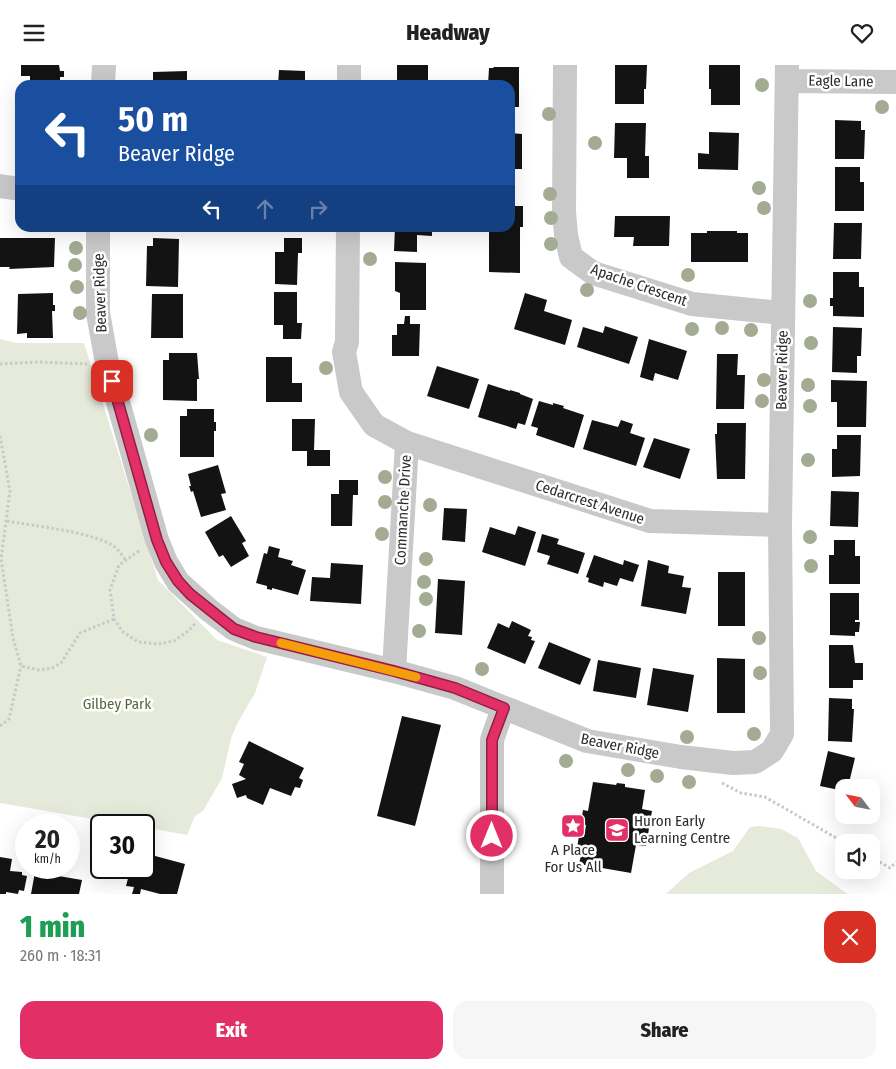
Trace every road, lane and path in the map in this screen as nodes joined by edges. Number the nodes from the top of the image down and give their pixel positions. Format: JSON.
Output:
{"nodes":[{"id":1,"x":104,"y":65,"type":"edge"},
{"id":2,"x":349,"y":65,"type":"edge"},
{"id":3,"x":565,"y":65,"type":"edge"},
{"id":4,"x":787,"y":73,"type":"edge"},
{"id":5,"x":103,"y":80,"type":"edge"},
{"id":6,"x":349,"y":80,"type":"edge"},
{"id":7,"x":896,"y":82,"type":"edge"},
{"id":8,"x":0,"y":186,"type":"edge"},
{"id":9,"x":15,"y":188,"type":"edge"},
{"id":10,"x":98,"y":232,"type":"edge"},
{"id":11,"x":348,"y":232,"type":"edge"},
{"id":12,"x":782,"y":313,"type":"junction"},
{"id":13,"x":107,"y":363,"type":"junction"},
{"id":14,"x":0,"y":364,"type":"edge"},
{"id":15,"x":0,"y":436,"type":"edge"},
{"id":16,"x":407,"y":443,"type":"junction"},
{"id":17,"x":6,"y":521,"type":"junction"},
{"id":18,"x":780,"y":525,"type":"junction"},
{"id":19,"x":157,"y":540,"type":"junction"},
{"id":20,"x":126,"y":561,"type":"junction"},
{"id":21,"x":209,"y":610,"type":"junction"},
{"id":22,"x":114,"y":619,"type":"junction"},
{"id":23,"x":21,"y":667,"type":"junction"},
{"id":24,"x":394,"y":671,"type":"junction"},
{"id":25,"x":504,"y":708,"type":"junction"},
{"id":26,"x":0,"y":726,"type":"edge"},
{"id":27,"x":741,"y":793,"type":"dead end"},
{"id":28,"x":835,"y":837,"type":"edge"},
{"id":29,"x":880,"y":862,"type":"edge"},
{"id":30,"x":896,"y":862,"type":"edge"},
{"id":31,"x":492,"y":894,"type":"edge"}],
"edges":[{"from":1,"to":5,"type":"street"},
{"from":2,"to":6,"type":"street"},
{"from":3,"to":12,"type":"street","name":"Apache Crescent"},
{"from":4,"to":7,"type":"street","name":"Eagle Lane"},
{"from":4,"to":12,"type":"street","name":"Beaver Ridge"},
{"from":8,"to":9,"type":"street"},
{"from":10,"to":13,"type":"street","name":"Beaver Ridge"},
{"from":11,"to":16,"type":"street","name":"Commanche Drive"},
{"from":12,"to":18,"type":"street","name":"Beaver Ridge"},
{"from":13,"to":14,"type":"path"},
{"from":13,"to":19,"type":"street","name":"Beaver Ridge"},
{"from":15,"to":17,"type":"path"},
{"from":16,"to":18,"type":"street","name":"Cedarcrest Avenue"},
{"from":16,"to":24,"type":"street","name":"Commanche Drive"},
{"from":17,"to":20,"type":"path"},
{"from":17,"to":23,"type":"path"},
{"from":18,"to":25,"type":"street","name":"Beaver Ridge"},
{"from":19,"to":20,"type":"path"},
{"from":19,"to":21,"type":"street","name":"Beaver Ridge"},
{"from":20,"to":22,"type":"path"},
{"from":21,"to":22,"type":"path"},
{"from":21,"to":24,"type":"street","name":"Beaver Ridge"},
{"from":22,"to":23,"type":"path"},
{"from":23,"to":26,"type":"path"},
{"from":24,"to":25,"type":"street","name":"Beaver Ridge"},
{"from":25,"to":31,"type":"street"},
{"from":27,"to":28,"type":"path"},
{"from":29,"to":30,"type":"path"}]}
